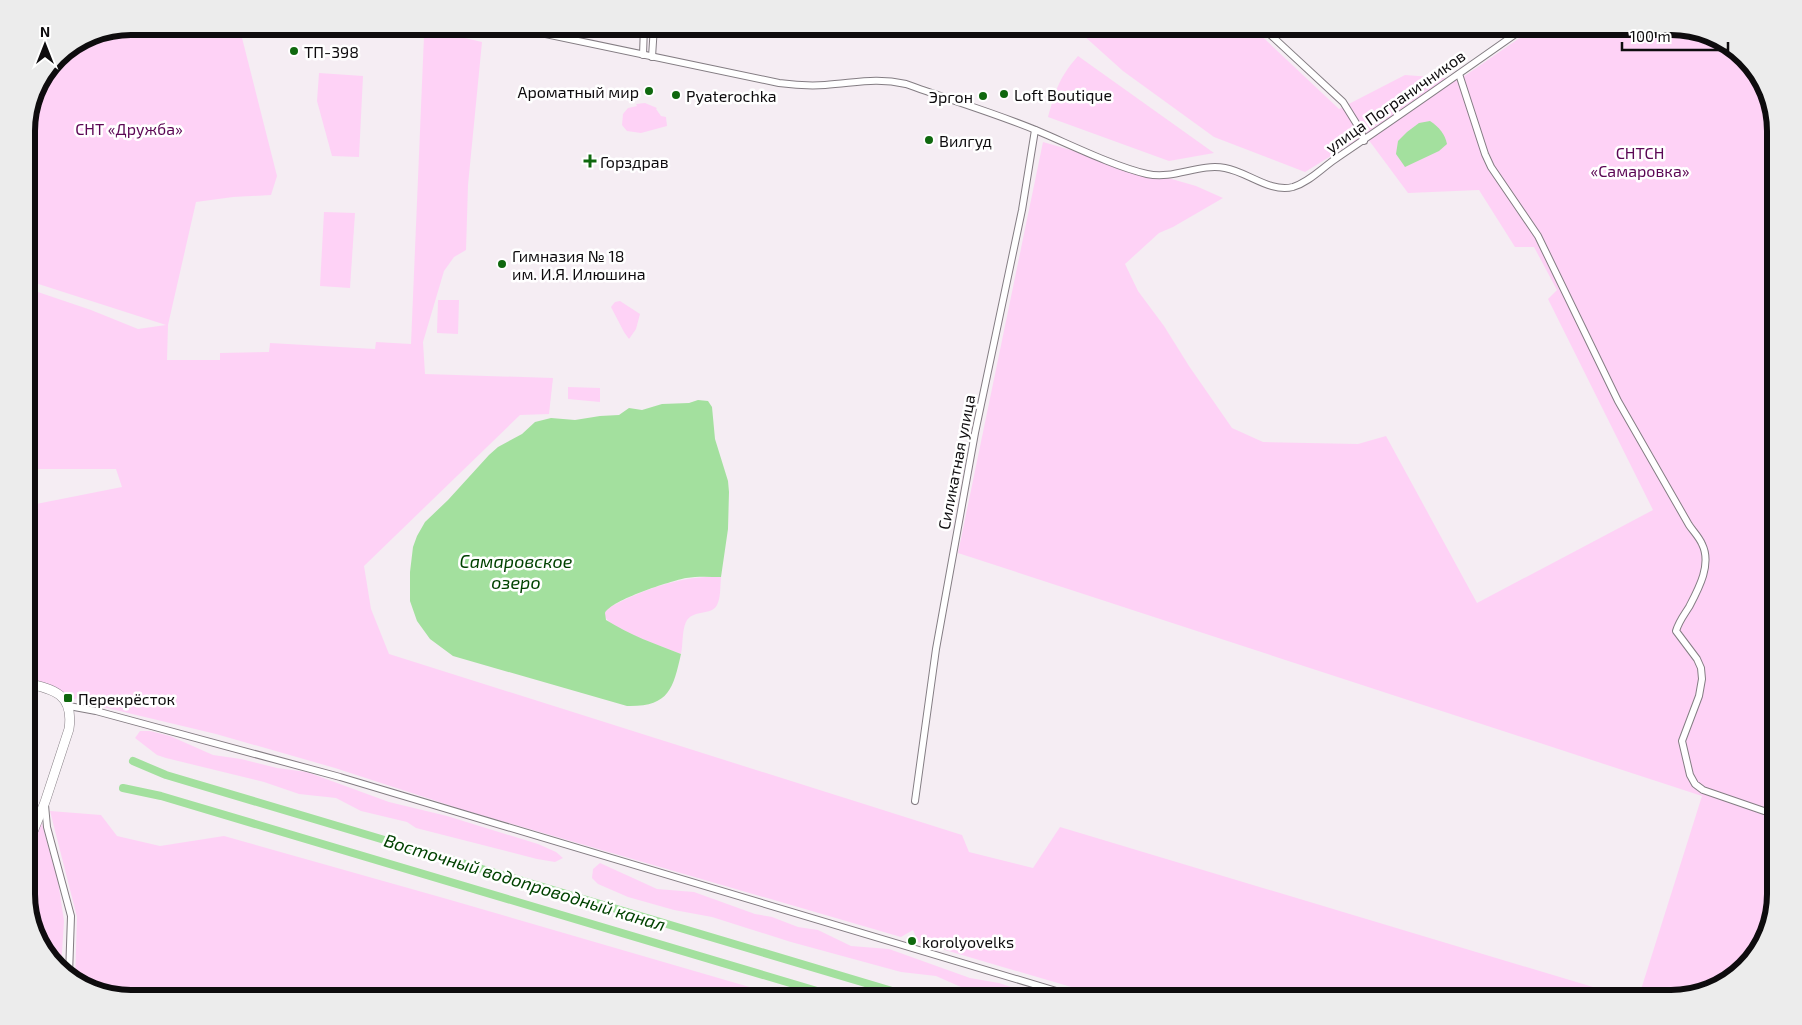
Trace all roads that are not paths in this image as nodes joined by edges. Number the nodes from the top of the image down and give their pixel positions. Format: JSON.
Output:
{"nodes":[{"id":1,"x":549,"y":35,"type":"edge"},
{"id":2,"x":644,"y":35,"type":"edge"},
{"id":3,"x":653,"y":35,"type":"edge"},
{"id":4,"x":1271,"y":35,"type":"edge"},
{"id":5,"x":1514,"y":35,"type":"edge"},
{"id":6,"x":643,"y":55,"type":"junction"},
{"id":7,"x":652,"y":57,"type":"junction"},
{"id":8,"x":1459,"y":74,"type":"junction"},
{"id":9,"x":1035,"y":130,"type":"junction"},
{"id":10,"x":1364,"y":141,"type":"junction"},
{"id":11,"x":35,"y":685,"type":"edge"},
{"id":12,"x":69,"y":706,"type":"junction"},
{"id":13,"x":916,"y":801,"type":"dead end"},
{"id":14,"x":45,"y":802,"type":"junction"},
{"id":15,"x":1764,"y":811,"type":"dead end"},
{"id":16,"x":35,"y":827,"type":"edge"},
{"id":17,"x":69,"y":968,"type":"edge"},
{"id":18,"x":1053,"y":990,"type":"edge"}],
"edges":[{"from":1,"to":6,"type":"street"},
{"from":2,"to":6,"type":"street"},
{"from":3,"to":7,"type":"street"},
{"from":4,"to":10,"type":"street"},
{"from":5,"to":8,"type":"street","name":"улица Пограничников"},
{"from":6,"to":7,"type":"street"},
{"from":7,"to":9,"type":"street"},
{"from":8,"to":10,"type":"street","name":"улица Пограничников"},
{"from":8,"to":15,"type":"street"},
{"from":9,"to":10,"type":"street","name":"улица Пограничников"},
{"from":9,"to":13,"type":"street","name":"Силикатная улица"},
{"from":11,"to":12,"type":"street"},
{"from":12,"to":14,"type":"street"},
{"from":12,"to":18,"type":"street"},
{"from":14,"to":16,"type":"street"},
{"from":14,"to":17,"type":"street"}]}
